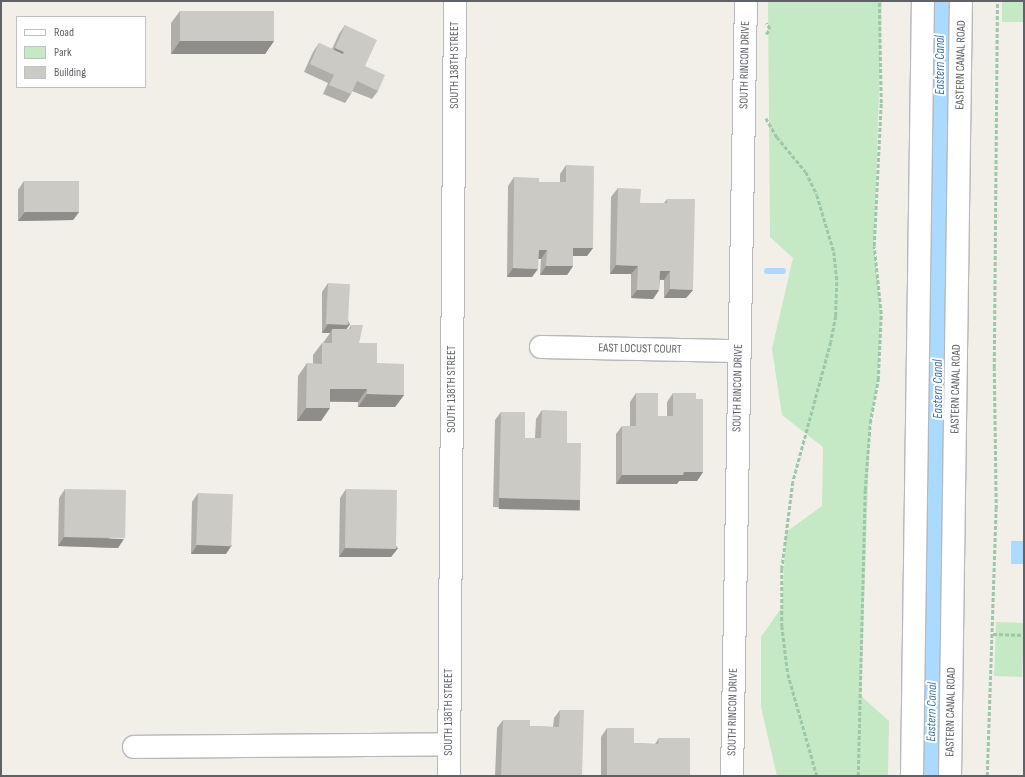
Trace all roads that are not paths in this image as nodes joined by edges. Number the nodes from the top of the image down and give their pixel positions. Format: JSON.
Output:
{"nodes":[{"id":1,"x":455,"y":1,"type":"edge"},
{"id":2,"x":746,"y":1,"type":"edge"},
{"id":3,"x":924,"y":1,"type":"edge"},
{"id":4,"x":961,"y":1,"type":"edge"},
{"id":5,"x":541,"y":347,"type":"dead end"},
{"id":6,"x":739,"y":351,"type":"junction"},
{"id":7,"x":449,"y":744,"type":"junction"},
{"id":8,"x":134,"y":747,"type":"dead end"},
{"id":9,"x":449,"y":776,"type":"edge"},
{"id":10,"x":732,"y":776,"type":"edge"},
{"id":11,"x":912,"y":776,"type":"edge"},
{"id":12,"x":950,"y":776,"type":"edge"}],
"edges":[{"from":1,"to":7,"type":"street","name":"SOUTH 138TH STREET"},
{"from":2,"to":6,"type":"street","name":"SOUTH RINCON DRIVE"},
{"from":3,"to":11,"type":"street"},
{"from":4,"to":12,"type":"street","name":"EASTERN CANAL ROAD"},
{"from":5,"to":6,"type":"street","name":"EAST LOCUST COURT"},
{"from":6,"to":10,"type":"street","name":"SOUTH RINCON DRIVE"},
{"from":7,"to":8,"type":"street"},
{"from":7,"to":9,"type":"street","name":"SOUTH 138TH STREET"}]}
